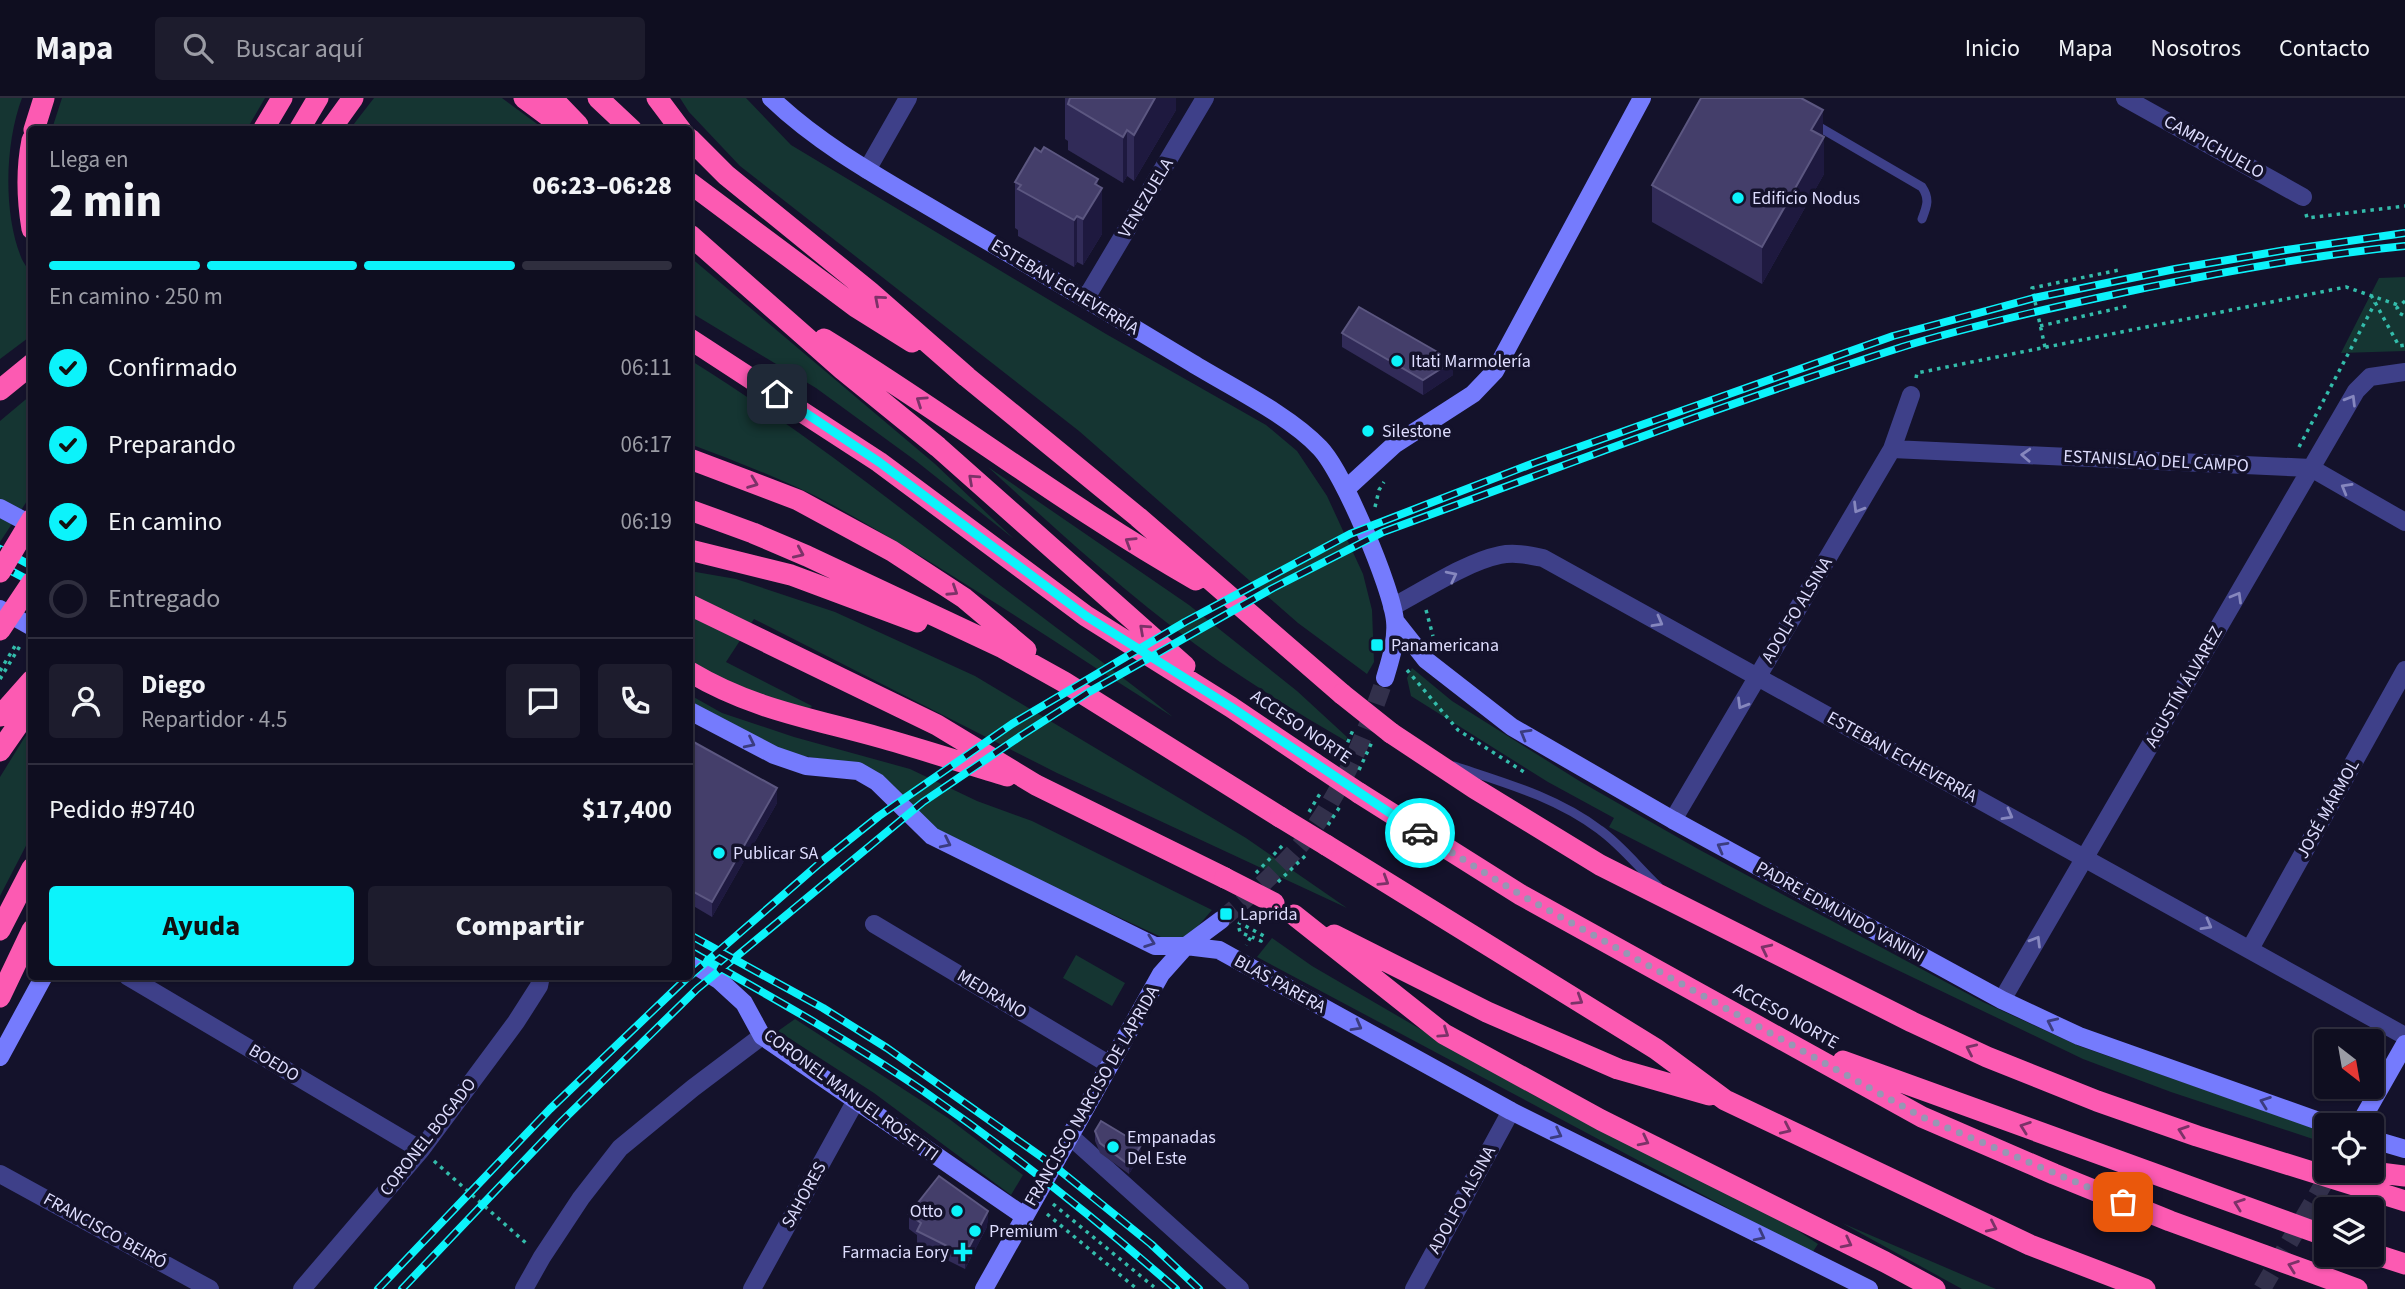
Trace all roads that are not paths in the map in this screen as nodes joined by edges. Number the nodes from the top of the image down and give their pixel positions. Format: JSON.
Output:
{"nodes":[{"id":1,"x":44,"y":98,"type":"edge"},
{"id":2,"x":282,"y":98,"type":"edge"},
{"id":3,"x":318,"y":98,"type":"edge"},
{"id":4,"x":353,"y":98,"type":"edge"},
{"id":5,"x":524,"y":98,"type":"edge"},
{"id":6,"x":552,"y":98,"type":"edge"},
{"id":7,"x":657,"y":98,"type":"edge"},
{"id":8,"x":771,"y":98,"type":"edge"},
{"id":9,"x":908,"y":98,"type":"edge"},
{"id":10,"x":1205,"y":98,"type":"edge"},
{"id":11,"x":1642,"y":98,"type":"edge"},
{"id":12,"x":2125,"y":98,"type":"edge"},
{"id":13,"x":601,"y":100,"type":"edge"},
{"id":14,"x":1801,"y":117,"type":"edge"},
{"id":15,"x":35,"y":126,"type":"edge"},
{"id":16,"x":265,"y":126,"type":"edge"},
{"id":17,"x":301,"y":126,"type":"edge"},
{"id":18,"x":333,"y":126,"type":"edge"},
{"id":19,"x":562,"y":126,"type":"edge"},
{"id":20,"x":578,"y":126,"type":"edge"},
{"id":21,"x":628,"y":126,"type":"edge"},
{"id":22,"x":678,"y":126,"type":"edge"},
{"id":23,"x":693,"y":142,"type":"edge"},
{"id":24,"x":28,"y":157,"type":"edge"},
{"id":25,"x":867,"y":170,"type":"junction"},
{"id":26,"x":693,"y":185,"type":"edge"},
{"id":27,"x":2303,"y":197,"type":"road end"},
{"id":28,"x":28,"y":206,"type":"edge"},
{"id":29,"x":1922,"y":219,"type":"dead end"},
{"id":30,"x":693,"y":238,"type":"edge"},
{"id":31,"x":1086,"y":298,"type":"junction"},
{"id":32,"x":780,"y":312,"type":"junction"},
{"id":33,"x":693,"y":341,"type":"edge"},
{"id":34,"x":28,"y":366,"type":"edge"},
{"id":35,"x":2405,"y":372,"type":"edge"},
{"id":36,"x":967,"y":377,"type":"junction"},
{"id":37,"x":0,"y":390,"type":"edge"},
{"id":38,"x":1911,"y":395,"type":"road end"},
{"id":39,"x":1892,"y":449,"type":"junction"},
{"id":40,"x":693,"y":460,"type":"edge"},
{"id":41,"x":2311,"y":468,"type":"junction"},
{"id":42,"x":1346,"y":489,"type":"junction"},
{"id":43,"x":0,"y":508,"type":"edge"},
{"id":44,"x":693,"y":511,"type":"edge"},
{"id":45,"x":2405,"y":523,"type":"edge"},
{"id":46,"x":28,"y":524,"type":"edge"},
{"id":47,"x":28,"y":526,"type":"edge"},
{"id":48,"x":693,"y":551,"type":"edge"},
{"id":49,"x":0,"y":572,"type":"edge"},
{"id":50,"x":28,"y":588,"type":"edge"},
{"id":51,"x":1231,"y":600,"type":"junction"},
{"id":52,"x":693,"y":606,"type":"edge"},
{"id":53,"x":0,"y":609,"type":"edge"},
{"id":54,"x":1394,"y":614,"type":"junction"},
{"id":55,"x":28,"y":625,"type":"edge"},
{"id":56,"x":0,"y":630,"type":"edge"},
{"id":57,"x":1003,"y":648,"type":"junction"},
{"id":58,"x":2405,"y":670,"type":"edge"},
{"id":59,"x":693,"y":674,"type":"edge"},
{"id":60,"x":1385,"y":678,"type":"tunnel mouth"},
{"id":61,"x":1758,"y":678,"type":"junction"},
{"id":62,"x":1064,"y":682,"type":"junction"},
{"id":63,"x":27,"y":693,"type":"edge"},
{"id":64,"x":1231,"y":707,"type":"junction"},
{"id":65,"x":693,"y":712,"type":"edge"},
{"id":66,"x":0,"y":716,"type":"edge"},
{"id":67,"x":0,"y":751,"type":"edge"},
{"id":68,"x":1430,"y":758,"type":"junction"},
{"id":69,"x":1036,"y":785,"type":"junction"},
{"id":70,"x":1672,"y":820,"type":"junction"},
{"id":71,"x":2085,"y":858,"type":"junction"},
{"id":72,"x":28,"y":876,"type":"edge"},
{"id":73,"x":1676,"y":905,"type":"junction"},
{"id":74,"x":1294,"y":915,"type":"junction"},
{"id":75,"x":1229,"y":920,"type":"tunnel mouth"},
{"id":76,"x":874,"y":924,"type":"dead end"},
{"id":77,"x":0,"y":930,"type":"edge"},
{"id":78,"x":28,"y":938,"type":"edge"},
{"id":79,"x":1186,"y":946,"type":"junction"},
{"id":80,"x":2250,"y":949,"type":"junction"},
{"id":81,"x":693,"y":964,"type":"edge"},
{"id":82,"x":42,"y":980,"type":"edge"},
{"id":83,"x":134,"y":980,"type":"edge"},
{"id":84,"x":540,"y":980,"type":"edge"},
{"id":85,"x":0,"y":997,"type":"edge"},
{"id":86,"x":2002,"y":1000,"type":"junction"},
{"id":87,"x":762,"y":1036,"type":"junction"},
{"id":88,"x":2405,"y":1036,"type":"edge"},
{"id":89,"x":1785,"y":1040,"type":"junction"},
{"id":90,"x":2405,"y":1044,"type":"edge"},
{"id":91,"x":0,"y":1056,"type":"edge"},
{"id":92,"x":1110,"y":1065,"type":"junction"},
{"id":93,"x":1725,"y":1100,"type":"junction"},
{"id":94,"x":855,"y":1102,"type":"junction"},
{"id":95,"x":1511,"y":1111,"type":"junction"},
{"id":96,"x":2366,"y":1113,"type":"edge"},
{"id":97,"x":2314,"y":1119,"type":"edge"},
{"id":98,"x":1070,"y":1136,"type":"junction"},
{"id":99,"x":2384,"y":1143,"type":"edge"},
{"id":100,"x":2405,"y":1149,"type":"edge"},
{"id":101,"x":421,"y":1150,"type":"junction"},
{"id":102,"x":2272,"y":1158,"type":"junction"},
{"id":103,"x":2314,"y":1163,"type":"edge"},
{"id":104,"x":2384,"y":1173,"type":"edge"},
{"id":105,"x":0,"y":1174,"type":"edge"},
{"id":106,"x":2405,"y":1176,"type":"edge"},
{"id":107,"x":2405,"y":1201,"type":"edge"},
{"id":108,"x":1031,"y":1203,"type":"junction"},
{"id":109,"x":2314,"y":1232,"type":"edge"},
{"id":110,"x":2384,"y":1257,"type":"edge"},
{"id":111,"x":2405,"y":1264,"type":"edge"},
{"id":112,"x":1839,"y":1283,"type":"edge"},
{"id":113,"x":210,"y":1289,"type":"edge"},
{"id":114,"x":302,"y":1289,"type":"edge"},
{"id":115,"x":524,"y":1289,"type":"edge"},
{"id":116,"x":752,"y":1289,"type":"edge"},
{"id":117,"x":984,"y":1289,"type":"edge"},
{"id":118,"x":1240,"y":1289,"type":"edge"},
{"id":119,"x":1413,"y":1289,"type":"edge"},
{"id":120,"x":1868,"y":1289,"type":"edge"},
{"id":121,"x":1934,"y":1289,"type":"edge"},
{"id":122,"x":2146,"y":1289,"type":"edge"},
{"id":123,"x":2357,"y":1289,"type":"edge"}],
"edges":[{"from":1,"to":15,"type":"highway"},
{"from":2,"to":16,"type":"highway"},
{"from":3,"to":17,"type":"highway"},
{"from":4,"to":18,"type":"highway"},
{"from":5,"to":19,"type":"highway"},
{"from":6,"to":20,"type":"highway"},
{"from":7,"to":22,"type":"highway"},
{"from":8,"to":25,"type":"street","name":"ESTEBAN ECHEVERRÍA"},
{"from":9,"to":25,"type":"street"},
{"from":10,"to":31,"type":"street","name":"VENEZUELA"},
{"from":11,"to":42,"type":"street"},
{"from":12,"to":27,"type":"street","name":"CAMPICHUELO"},
{"from":13,"to":21,"type":"highway"},
{"from":14,"to":29,"type":"lane"},
{"from":36,"to":23,"type":"highway","one_way":true},
{"from":24,"to":28,"type":"highway"},
{"from":25,"to":31,"type":"street","name":"ESTEBAN ECHEVERRÍA"},
{"from":26,"to":36,"type":"highway"},
{"from":30,"to":32,"type":"highway"},
{"from":31,"to":42,"type":"street","name":"ESTEBAN ECHEVERRÍA"},
{"from":51,"to":32,"type":"highway","one_way":true},
{"from":64,"to":32,"type":"highway","one_way":true},
{"from":33,"to":64,"type":"highway"},
{"from":34,"to":37,"type":"highway"},
{"from":41,"to":35,"type":"street","name":"AGUSTÍN ÁLVAREZ","one_way":true},
{"from":36,"to":51,"type":"highway"},
{"from":38,"to":39,"type":"street","name":"ADOLFO ALSINA"},
{"from":41,"to":39,"type":"street","name":"ESTANISLAO DEL CAMPO","one_way":true},
{"from":39,"to":61,"type":"street","name":"ADOLFO ALSINA","one_way":true},
{"from":40,"to":62,"type":"highway","one_way":true},
{"from":45,"to":41,"type":"street","name":"ESTANISLAO DEL CAMPO","one_way":true},
{"from":71,"to":41,"type":"street","name":"AGUSTÍN ÁLVAREZ","one_way":true},
{"from":42,"to":54,"type":"street"},
{"from":43,"to":46,"type":"street"},
{"from":44,"to":57,"type":"highway","one_way":true},
{"from":47,"to":49,"type":"highway","bridge":true},
{"from":48,"to":57,"type":"highway"},
{"from":50,"to":56,"type":"highway","bridge":true},
{"from":51,"to":68,"type":"highway","bridge":true},
{"from":52,"to":69,"type":"highway"},
{"from":53,"to":55,"type":"street"},
{"from":54,"to":60,"type":"street"},
{"from":54,"to":61,"type":"street","name":"ESTEBAN ECHEVERRÍA","one_way":true},
{"from":70,"to":54,"type":"street","name":"PADRE EDMUNDO VANINI","one_way":true},
{"from":57,"to":62,"type":"highway"},
{"from":58,"to":80,"type":"street","name":"JOSÉ MÁRMOL"},
{"from":59,"to":69,"type":"highway"},
{"from":61,"to":70,"type":"street","name":"ADOLFO ALSINA","one_way":true},
{"from":61,"to":71,"type":"street","name":"ESTEBAN ECHEVERRÍA","one_way":true},
{"from":62,"to":93,"type":"highway","one_way":true,"bridge":true},
{"from":63,"to":66,"type":"highway"},
{"from":63,"to":67,"type":"highway"},
{"from":64,"to":89,"type":"highway","name":"ACCESO NORTE","bridge":true},
{"from":65,"to":79,"type":"street","name":"BLAS PARERA","one_way":true},
{"from":68,"to":73,"type":"highway"},
{"from":68,"to":73,"type":"lane"},
{"from":69,"to":74,"type":"highway","bridge":true},
{"from":86,"to":70,"type":"street","name":"PADRE EDMUNDO VANINI","one_way":true},
{"from":71,"to":80,"type":"street","name":"ESTEBAN ECHEVERRÍA","one_way":true},
{"from":86,"to":71,"type":"street","name":"AGUSTÍN ÁLVAREZ","one_way":true},
{"from":72,"to":77,"type":"highway"},
{"from":102,"to":73,"type":"highway","one_way":true},
{"from":74,"to":93,"type":"highway"},
{"from":74,"to":121,"type":"highway","one_way":true},
{"from":75,"to":79,"type":"street","name":"FRANCISCO NARCISO DE LAPRIDA"},
{"from":76,"to":92,"type":"street","name":"MEDRANO"},
{"from":78,"to":85,"type":"highway"},
{"from":79,"to":92,"type":"street","name":"FRANCISCO NARCISO DE LAPRIDA"},
{"from":79,"to":95,"type":"street","name":"BLAS PARERA","one_way":true},
{"from":80,"to":88,"type":"street","name":"ESTEBAN ECHEVERRÍA"},
{"from":81,"to":87,"type":"street","name":"CORONEL MANUEL ROSETTI"},
{"from":82,"to":91,"type":"street"},
{"from":83,"to":101,"type":"street","name":"BOEDO"},
{"from":84,"to":101,"type":"street","name":"CORONEL BOGADO"},
{"from":97,"to":86,"type":"street","name":"PADRE EDMUNDO VANINI","one_way":true},
{"from":87,"to":94,"type":"street","name":"CORONEL MANUEL ROSETTI"},
{"from":87,"to":115,"type":"street"},
{"from":109,"to":89,"type":"highway","one_way":true},
{"from":123,"to":89,"type":"highway","name":"ACCESO NORTE","one_way":true},
{"from":90,"to":96,"type":"street"},
{"from":92,"to":98,"type":"street","name":"FRANCISCO NARCISO DE LAPRIDA"},
{"from":93,"to":122,"type":"highway","one_way":true},
{"from":94,"to":108,"type":"street","name":"CORONEL MANUEL ROSETTI"},
{"from":94,"to":116,"type":"street","name":"SAHORES"},
{"from":95,"to":112,"type":"street","name":"BLAS PARERA","one_way":true},
{"from":95,"to":119,"type":"street","name":"ADOLFO ALSINA"},
{"from":98,"to":108,"type":"street","name":"FRANCISCO NARCISO DE LAPRIDA"},
{"from":98,"to":118,"type":"street"},
{"from":99,"to":100,"type":"street"},
{"from":101,"to":114,"type":"street","name":"CORONEL BOGADO"},
{"from":102,"to":103,"type":"highway"},
{"from":102,"to":107,"type":"highway"},
{"from":104,"to":106,"type":"highway"},
{"from":105,"to":113,"type":"street","name":"FRANCISCO BEIRÓ"},
{"from":108,"to":117,"type":"street","name":"FRANCISCO NARCISO DE LAPRIDA"},
{"from":110,"to":111,"type":"highway"},
{"from":112,"to":120,"type":"street","name":"BLAS PARERA"}]}
